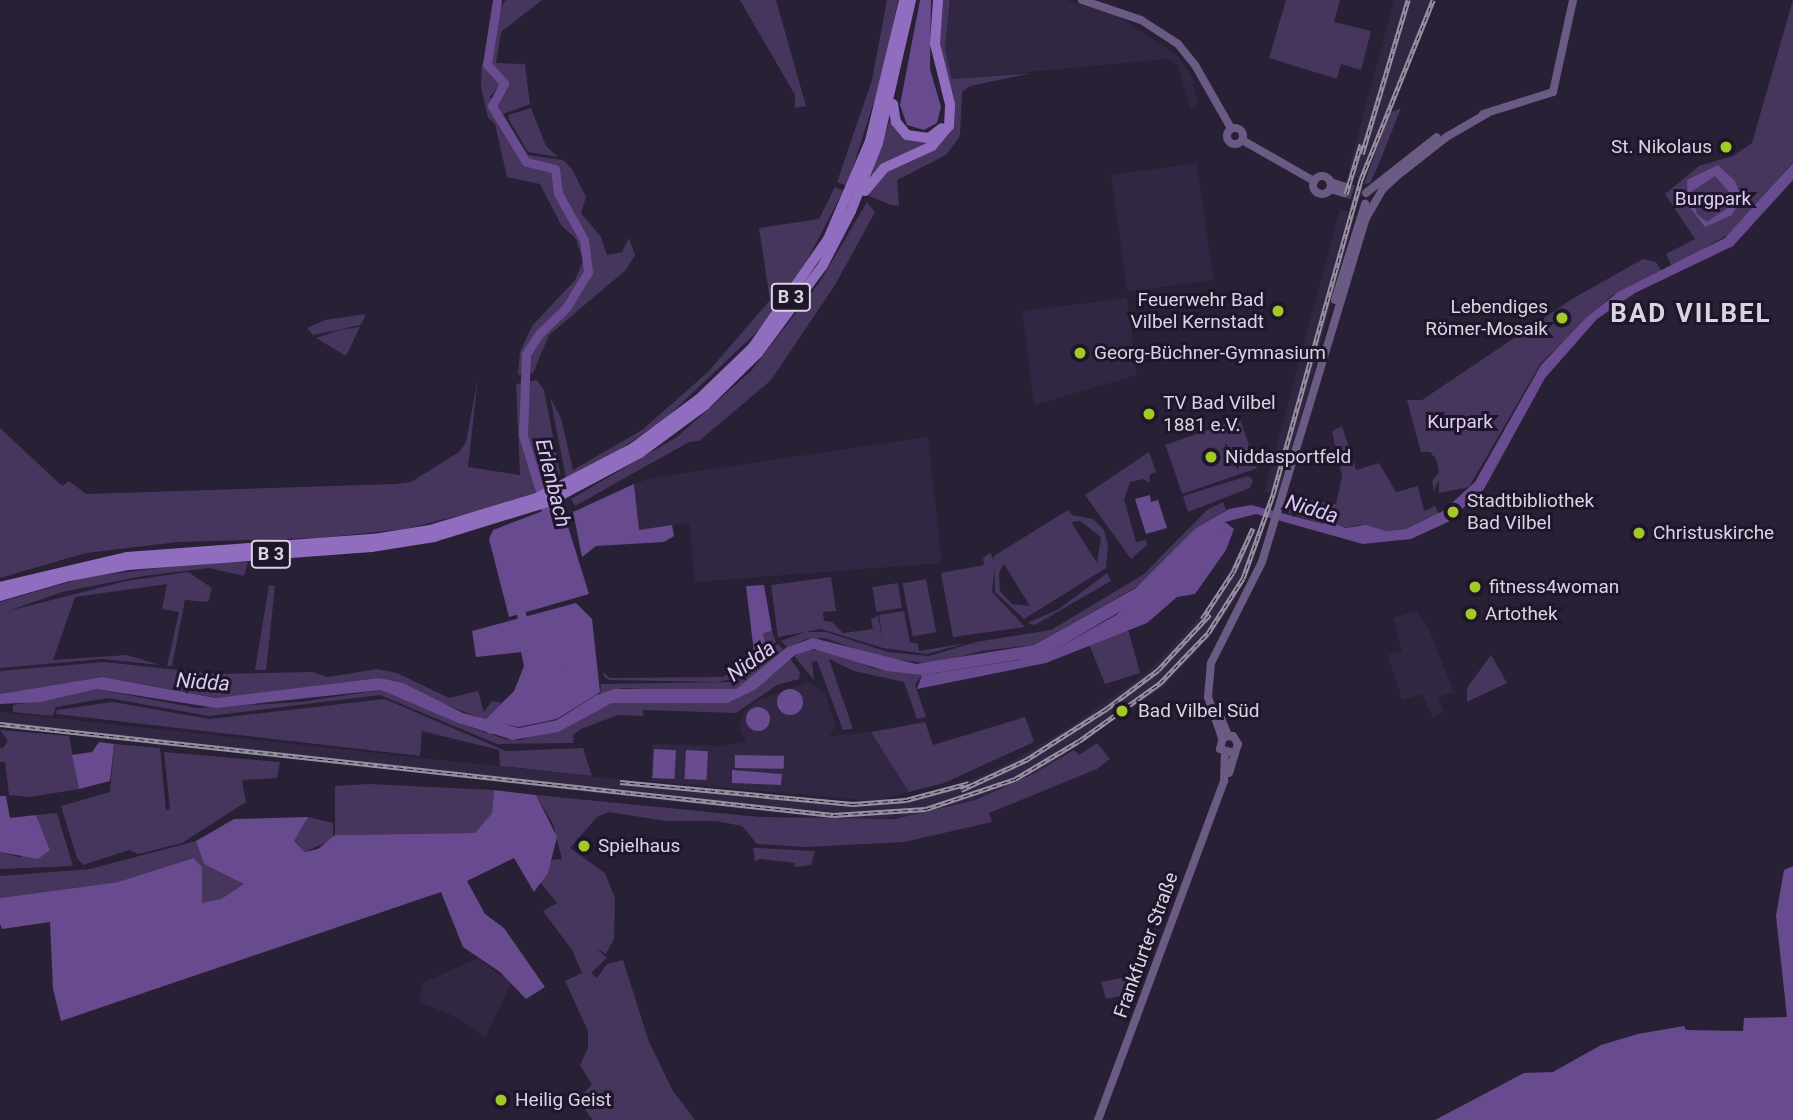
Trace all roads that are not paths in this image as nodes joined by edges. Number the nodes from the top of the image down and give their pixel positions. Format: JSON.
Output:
{"nodes":[{"id":1,"x":904,"y":0,"type":"edge"},
{"id":2,"x":911,"y":0,"type":"edge"},
{"id":3,"x":936,"y":0,"type":"edge"},
{"id":4,"x":1082,"y":0,"type":"edge"},
{"id":5,"x":1573,"y":0,"type":"edge"},
{"id":6,"x":894,"y":87,"type":"junction"},
{"id":7,"x":1231,"y":128,"type":"junction"},
{"id":8,"x":1242,"y":140,"type":"junction"},
{"id":9,"x":1314,"y":181,"type":"junction"},
{"id":10,"x":1330,"y":185,"type":"junction"},
{"id":11,"x":1345,"y":190,"type":"tunnel mouth"},
{"id":12,"x":852,"y":211,"type":"junction"},
{"id":13,"x":542,"y":500,"type":"junction"},
{"id":14,"x":0,"y":587,"type":"edge"},
{"id":15,"x":0,"y":596,"type":"edge"},
{"id":16,"x":1225,"y":737,"type":"junction"},
{"id":17,"x":1230,"y":753,"type":"junction"},
{"id":18,"x":1098,"y":1120,"type":"edge"}],
"edges":[{"from":1,"to":13,"type":"highway","number":"B 3"},
{"from":2,"to":6,"type":"highway","number":"B 3"},
{"from":3,"to":6,"type":"highway","number":"B 3"},
{"from":3,"to":12,"type":"highway"},
{"from":4,"to":7,"type":"main road"},
{"from":5,"to":16,"type":"main road"},
{"from":6,"to":12,"type":"highway","number":"B 3"},
{"from":7,"to":8,"type":"main road"},
{"from":7,"to":8,"type":"main road"},
{"from":8,"to":9,"type":"main road"},
{"from":9,"to":10,"type":"main road"},
{"from":9,"to":10,"type":"main road"},
{"from":10,"to":11,"type":"main road"},
{"from":12,"to":13,"type":"highway","number":"B 3"},
{"from":13,"to":14,"type":"highway","number":"B 3"},
{"from":13,"to":15,"type":"highway","number":"B 3"},
{"from":16,"to":17,"type":"main road","name":"Frankfurter Straße"},
{"from":16,"to":17,"type":"main road","name":"Frankfurter Straße"},
{"from":17,"to":18,"type":"main road","name":"Frankfurter Straße"}]}
